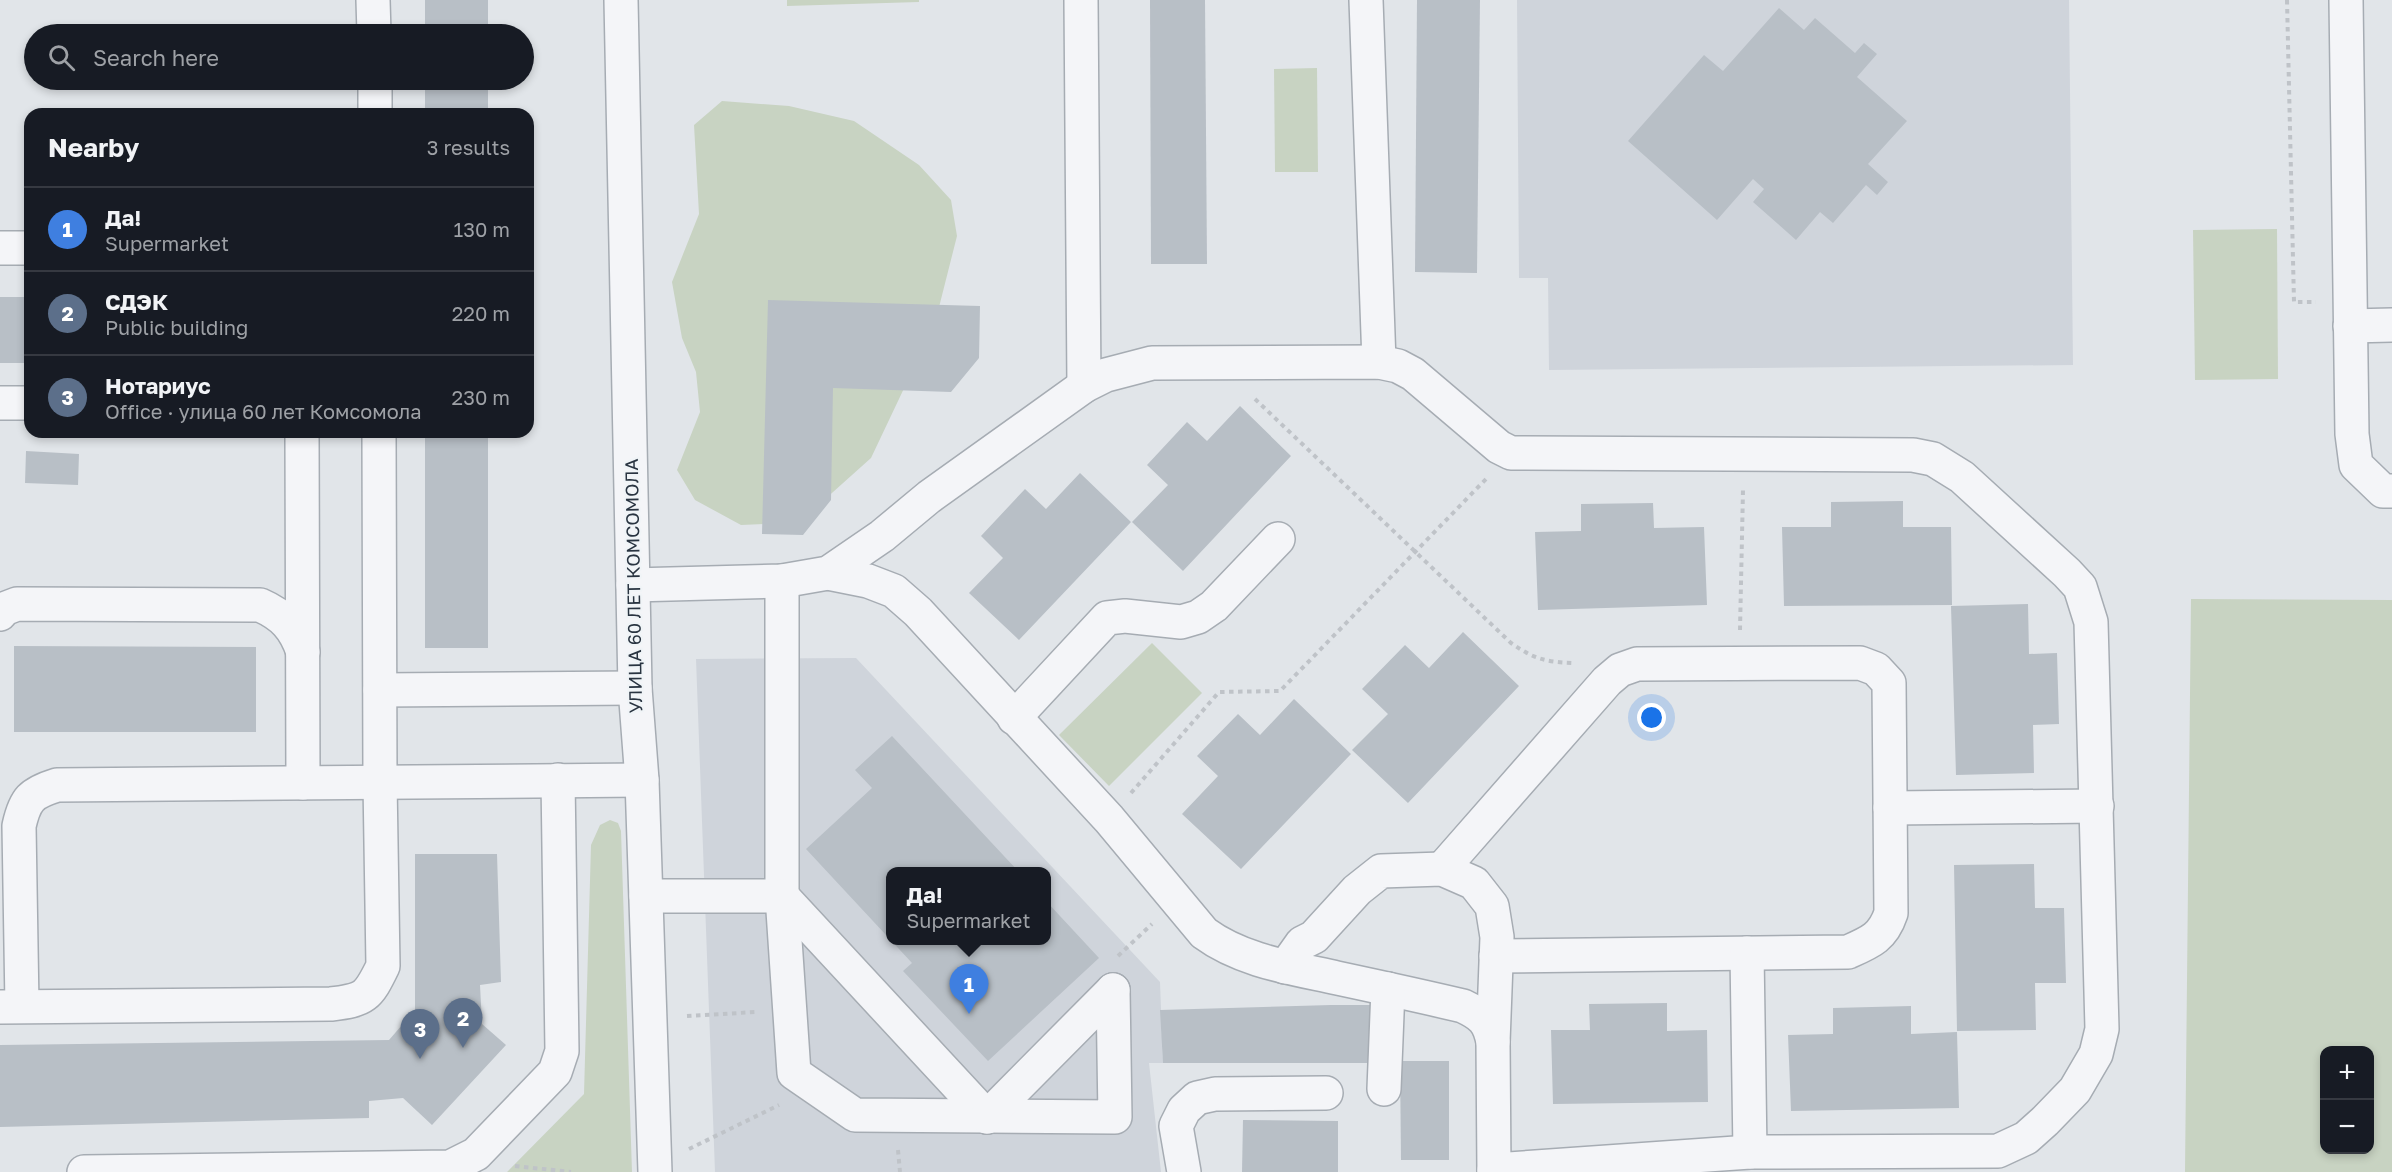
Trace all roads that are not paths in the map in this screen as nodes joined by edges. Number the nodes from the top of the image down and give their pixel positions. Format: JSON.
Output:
{"nodes":[{"id":1,"x":373,"y":0,"type":"edge"},
{"id":2,"x":621,"y":0,"type":"edge"},
{"id":3,"x":1081,"y":0,"type":"edge"},
{"id":4,"x":1366,"y":0,"type":"edge"},
{"id":5,"x":2346,"y":0,"type":"edge"},
{"id":6,"x":374,"y":24,"type":"edge"},
{"id":7,"x":375,"y":90,"type":"edge"},
{"id":8,"x":375,"y":108,"type":"edge"},
{"id":9,"x":0,"y":248,"type":"edge"},
{"id":10,"x":24,"y":248,"type":"edge"},
{"id":11,"x":2350,"y":313,"type":"junction"},
{"id":12,"x":2392,"y":325,"type":"edge"},
{"id":13,"x":1378,"y":362,"type":"junction"},
{"id":14,"x":1084,"y":386,"type":"junction"},
{"id":15,"x":0,"y":403,"type":"edge"},
{"id":16,"x":24,"y":403,"type":"edge"},
{"id":17,"x":302,"y":438,"type":"edge"},
{"id":18,"x":379,"y":438,"type":"edge"},
{"id":19,"x":2392,"y":491,"type":"edge"},
{"id":20,"x":1278,"y":539,"type":"dead end"},
{"id":21,"x":828,"y":573,"type":"junction"},
{"id":22,"x":782,"y":581,"type":"junction"},
{"id":23,"x":633,"y":585,"type":"junction"},
{"id":24,"x":0,"y":614,"type":"edge"},
{"id":25,"x":303,"y":654,"type":"junction"},
{"id":26,"x":634,"y":688,"type":"junction"},
{"id":27,"x":380,"y":690,"type":"junction"},
{"id":28,"x":1014,"y":718,"type":"junction"},
{"id":29,"x":558,"y":780,"type":"junction"},
{"id":30,"x":642,"y":780,"type":"junction"},
{"id":31,"x":380,"y":782,"type":"junction"},
{"id":32,"x":303,"y":783,"type":"junction"},
{"id":33,"x":2097,"y":806,"type":"junction"},
{"id":34,"x":1890,"y":808,"type":"junction"},
{"id":35,"x":1442,"y":869,"type":"junction"},
{"id":36,"x":646,"y":896,"type":"junction"},
{"id":37,"x":782,"y":896,"type":"junction"},
{"id":38,"x":1748,"y":953,"type":"junction"},
{"id":39,"x":1496,"y":956,"type":"junction"},
{"id":40,"x":1285,"y":967,"type":"junction"},
{"id":41,"x":1388,"y":989,"type":"junction"},
{"id":42,"x":11,"y":1007,"type":"edge"},
{"id":43,"x":1493,"y":1042,"type":"junction"},
{"id":44,"x":1384,"y":1089,"type":"dead end"},
{"id":45,"x":1326,"y":1093,"type":"dead end"},
{"id":46,"x":987,"y":1117,"type":"junction"},
{"id":47,"x":1750,"y":1152,"type":"junction"},
{"id":48,"x":1494,"y":1171,"type":"edge"},
{"id":49,"x":84,"y":1172,"type":"edge"},
{"id":50,"x":655,"y":1172,"type":"edge"},
{"id":51,"x":1184,"y":1172,"type":"edge"}],
"edges":[{"from":1,"to":6,"type":"street"},
{"from":2,"to":23,"type":"street","name":"УЛИЦА 60 ЛЕТ КОМСОМОЛА"},
{"from":3,"to":14,"type":"street"},
{"from":4,"to":13,"type":"street"},
{"from":5,"to":11,"type":"street"},
{"from":7,"to":8,"type":"street"},
{"from":9,"to":10,"type":"street"},
{"from":11,"to":12,"type":"street"},
{"from":11,"to":19,"type":"street"},
{"from":13,"to":14,"type":"street"},
{"from":13,"to":33,"type":"street"},
{"from":14,"to":21,"type":"street"},
{"from":15,"to":16,"type":"street"},
{"from":17,"to":25,"type":"street"},
{"from":18,"to":27,"type":"street"},
{"from":20,"to":28,"type":"street"},
{"from":21,"to":22,"type":"street"},
{"from":21,"to":28,"type":"street"},
{"from":22,"to":23,"type":"street"},
{"from":22,"to":37,"type":"street"},
{"from":23,"to":26,"type":"street","name":"УЛИЦА 60 ЛЕТ КОМСОМОЛА"},
{"from":24,"to":25,"type":"street"},
{"from":25,"to":32,"type":"street"},
{"from":26,"to":27,"type":"street"},
{"from":26,"to":30,"type":"street","name":"УЛИЦА 60 ЛЕТ КОМСОМОЛА"},
{"from":27,"to":31,"type":"street"},
{"from":28,"to":40,"type":"street"},
{"from":29,"to":30,"type":"street"},
{"from":29,"to":31,"type":"street"},
{"from":29,"to":49,"type":"street"},
{"from":30,"to":36,"type":"street","name":"УЛИЦА 60 ЛЕТ КОМСОМОЛА"},
{"from":31,"to":32,"type":"street"},
{"from":31,"to":42,"type":"street"},
{"from":32,"to":42,"type":"street"},
{"from":33,"to":34,"type":"street"},
{"from":33,"to":47,"type":"street"},
{"from":34,"to":35,"type":"street"},
{"from":34,"to":38,"type":"street"},
{"from":35,"to":39,"type":"street"},
{"from":35,"to":40,"type":"street"},
{"from":36,"to":37,"type":"street"},
{"from":36,"to":50,"type":"street","name":"УЛИЦА 60 ЛЕТ КОМСОМОЛА"},
{"from":37,"to":46,"type":"street"},
{"from":37,"to":46,"type":"street"},
{"from":38,"to":39,"type":"street"},
{"from":38,"to":47,"type":"street"},
{"from":39,"to":43,"type":"street"},
{"from":40,"to":41,"type":"street"},
{"from":41,"to":43,"type":"street"},
{"from":41,"to":44,"type":"street"},
{"from":43,"to":48,"type":"street"},
{"from":45,"to":51,"type":"street"},
{"from":46,"to":46,"type":"street"},
{"from":47,"to":48,"type":"street"}]}
